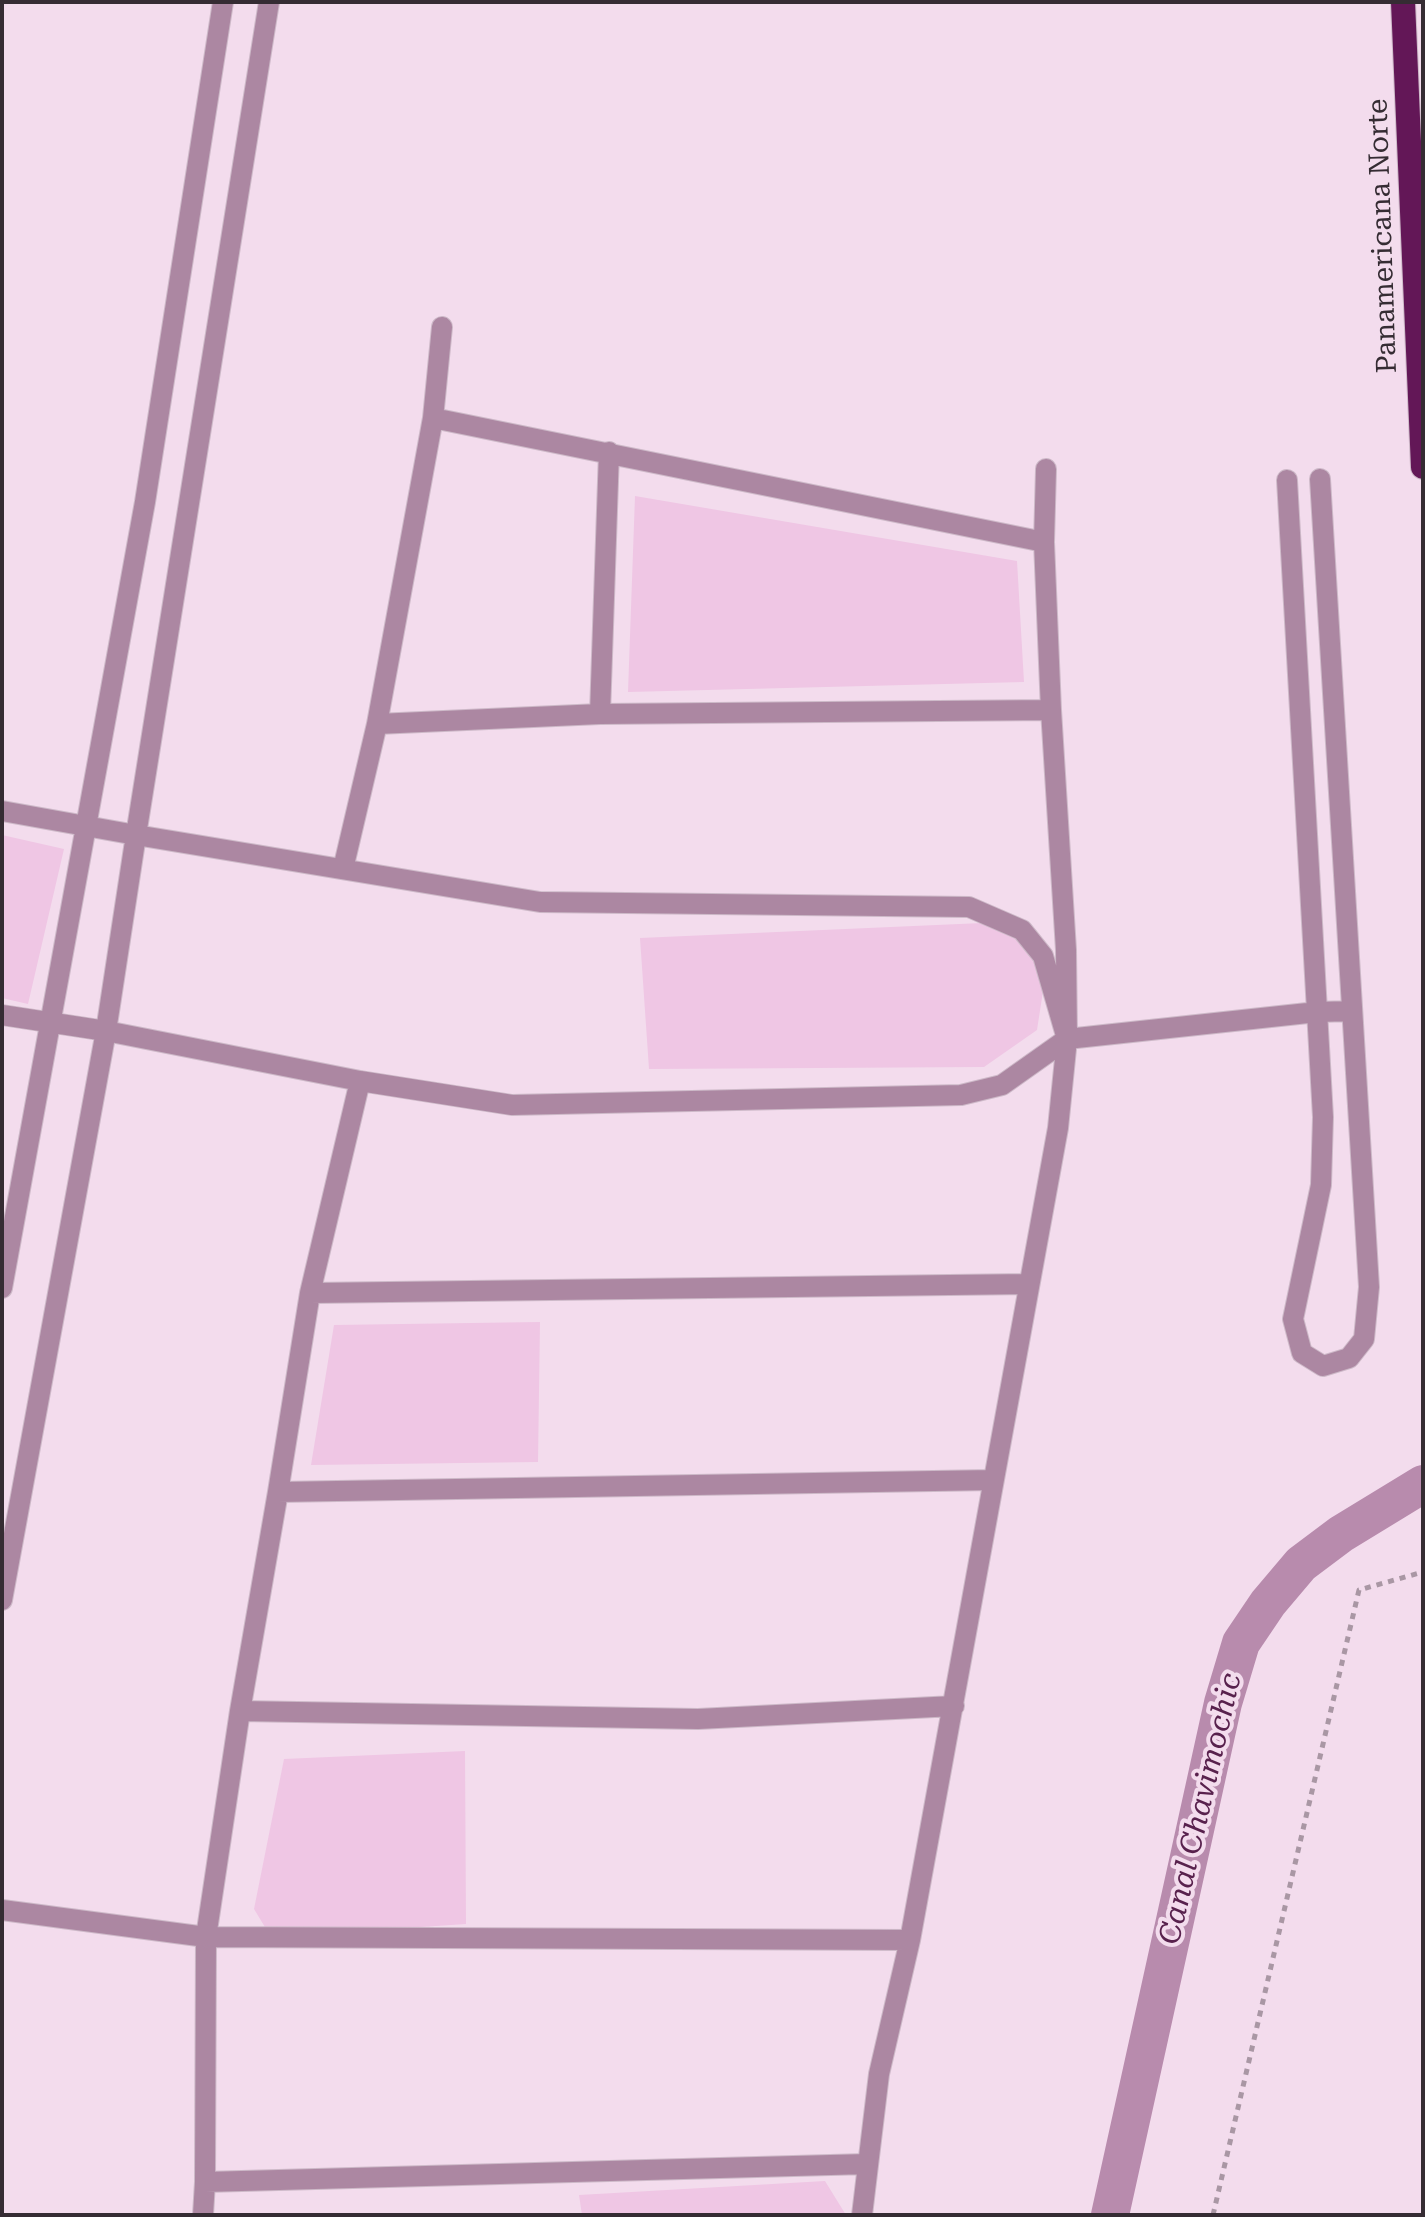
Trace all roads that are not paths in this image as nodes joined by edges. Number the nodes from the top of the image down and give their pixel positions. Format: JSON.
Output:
{"nodes":[{"id":1,"x":223,"y":2,"type":"edge"},
{"id":2,"x":269,"y":2,"type":"edge"},
{"id":3,"x":1403,"y":2,"type":"edge"},
{"id":4,"x":442,"y":327,"type":"dead end"},
{"id":5,"x":433,"y":418,"type":"junction"},
{"id":6,"x":609,"y":452,"type":"junction"},
{"id":7,"x":1423,"y":467,"type":"edge"},
{"id":8,"x":1046,"y":469,"type":"dead end"},
{"id":9,"x":1320,"y":479,"type":"dead end"},
{"id":10,"x":1287,"y":480,"type":"dead end"},
{"id":11,"x":1044,"y":542,"type":"junction"},
{"id":12,"x":1051,"y":710,"type":"junction"},
{"id":13,"x":600,"y":714,"type":"junction"},
{"id":14,"x":377,"y":724,"type":"junction"},
{"id":15,"x":2,"y":811,"type":"edge"},
{"id":16,"x":86,"y":826,"type":"junction"},
{"id":17,"x":136,"y":835,"type":"junction"},
{"id":18,"x":343,"y":869,"type":"junction"},
{"id":19,"x":1352,"y":1011,"type":"junction"},
{"id":20,"x":1317,"y":1012,"type":"junction"},
{"id":21,"x":2,"y":1015,"type":"edge"},
{"id":22,"x":50,"y":1022,"type":"junction"},
{"id":23,"x":106,"y":1031,"type":"junction"},
{"id":24,"x":1067,"y":1039,"type":"junction"},
{"id":25,"x":360,"y":1081,"type":"junction"},
{"id":26,"x":1029,"y":1284,"type":"junction"},
{"id":27,"x":2,"y":1288,"type":"edge"},
{"id":28,"x":310,"y":1293,"type":"junction"},
{"id":29,"x":993,"y":1480,"type":"junction"},
{"id":30,"x":278,"y":1492,"type":"junction"},
{"id":31,"x":2,"y":1600,"type":"edge"},
{"id":32,"x":954,"y":1706,"type":"junction"},
{"id":33,"x":240,"y":1711,"type":"junction"},
{"id":34,"x":2,"y":1910,"type":"edge"},
{"id":35,"x":206,"y":1937,"type":"junction"},
{"id":36,"x":910,"y":1940,"type":"junction"},
{"id":37,"x":867,"y":2164,"type":"junction"},
{"id":38,"x":205,"y":2182,"type":"junction"},
{"id":39,"x":203,"y":2215,"type":"edge"},
{"id":40,"x":862,"y":2215,"type":"edge"}],
"edges":[{"from":1,"to":16,"type":"street"},
{"from":2,"to":17,"type":"street"},
{"from":3,"to":7,"type":"highway","name":"Panamericana Norte"},
{"from":4,"to":5,"type":"street"},
{"from":5,"to":6,"type":"street"},
{"from":5,"to":14,"type":"street"},
{"from":6,"to":11,"type":"street"},
{"from":6,"to":13,"type":"street"},
{"from":8,"to":11,"type":"street"},
{"from":9,"to":19,"type":"street"},
{"from":10,"to":20,"type":"street"},
{"from":11,"to":12,"type":"street"},
{"from":12,"to":13,"type":"street"},
{"from":12,"to":24,"type":"street"},
{"from":13,"to":14,"type":"street"},
{"from":14,"to":18,"type":"street"},
{"from":15,"to":16,"type":"street"},
{"from":16,"to":17,"type":"street"},
{"from":16,"to":22,"type":"street"},
{"from":17,"to":18,"type":"street"},
{"from":17,"to":23,"type":"street"},
{"from":18,"to":24,"type":"street"},
{"from":19,"to":20,"type":"street"},
{"from":19,"to":20,"type":"street"},
{"from":20,"to":24,"type":"street"},
{"from":21,"to":22,"type":"street"},
{"from":22,"to":23,"type":"street"},
{"from":22,"to":27,"type":"street"},
{"from":23,"to":25,"type":"street"},
{"from":23,"to":31,"type":"street"},
{"from":24,"to":25,"type":"street"},
{"from":24,"to":26,"type":"street"},
{"from":25,"to":28,"type":"street"},
{"from":26,"to":28,"type":"street"},
{"from":26,"to":29,"type":"street"},
{"from":28,"to":30,"type":"street"},
{"from":29,"to":30,"type":"street"},
{"from":29,"to":32,"type":"street"},
{"from":30,"to":33,"type":"street"},
{"from":32,"to":33,"type":"street"},
{"from":32,"to":36,"type":"street"},
{"from":33,"to":35,"type":"street"},
{"from":34,"to":35,"type":"street"},
{"from":35,"to":36,"type":"street"},
{"from":35,"to":38,"type":"street"},
{"from":36,"to":37,"type":"street"},
{"from":37,"to":38,"type":"street"},
{"from":37,"to":40,"type":"street"},
{"from":38,"to":39,"type":"street"}]}
